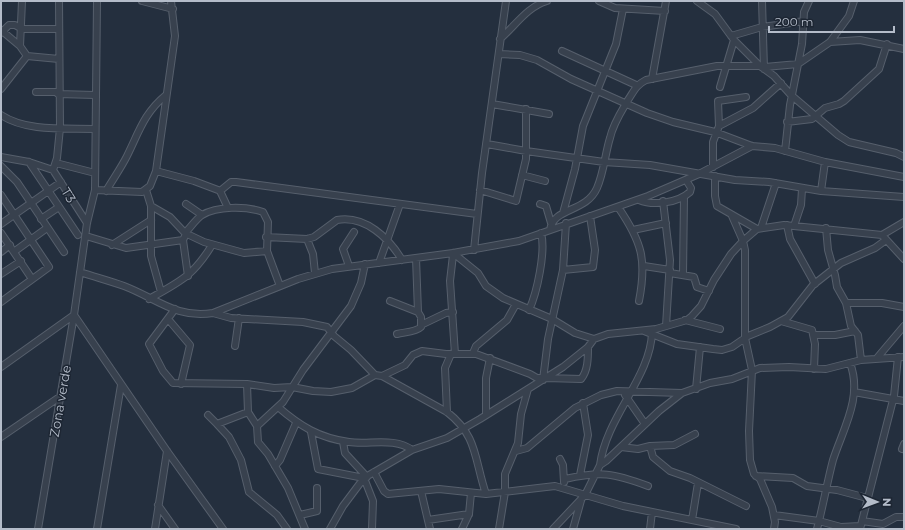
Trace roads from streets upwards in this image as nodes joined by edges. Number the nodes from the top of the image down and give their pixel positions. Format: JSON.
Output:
{"nodes":[{"id":1,"x":22,"y":1,"type":"edge"},
{"id":2,"x":59,"y":1,"type":"edge"},
{"id":3,"x":97,"y":1,"type":"edge"},
{"id":4,"x":142,"y":1,"type":"edge"},
{"id":5,"x":171,"y":1,"type":"edge"},
{"id":6,"x":506,"y":1,"type":"edge"},
{"id":7,"x":547,"y":1,"type":"edge"},
{"id":8,"x":599,"y":1,"type":"edge"},
{"id":9,"x":666,"y":1,"type":"edge"},
{"id":10,"x":697,"y":1,"type":"edge"},
{"id":11,"x":762,"y":1,"type":"edge"},
{"id":12,"x":809,"y":1,"type":"edge"},
{"id":13,"x":854,"y":1,"type":"edge"},
{"id":14,"x":540,"y":2,"type":"edge"},
{"id":15,"x":704,"y":3,"type":"edge"},
{"id":16,"x":623,"y":8,"type":"junction"},
{"id":17,"x":173,"y":9,"type":"junction"},
{"id":18,"x":665,"y":11,"type":"junction"},
{"id":19,"x":804,"y":21,"type":"junction"},
{"id":20,"x":762,"y":27,"type":"junction"},
{"id":21,"x":22,"y":29,"type":"junction"},
{"id":22,"x":59,"y":29,"type":"junction"},
{"id":23,"x":1,"y":31,"type":"edge"},
{"id":24,"x":732,"y":38,"type":"junction"},
{"id":25,"x":500,"y":39,"type":"junction"},
{"id":26,"x":830,"y":42,"type":"junction"},
{"id":27,"x":887,"y":44,"type":"junction"},
{"id":28,"x":20,"y":46,"type":"junction"},
{"id":29,"x":904,"y":49,"type":"edge"},
{"id":30,"x":562,"y":51,"type":"dead end"},
{"id":31,"x":499,"y":54,"type":"junction"},
{"id":32,"x":27,"y":56,"type":"junction"},
{"id":33,"x":59,"y":59,"type":"junction"},
{"id":34,"x":798,"y":64,"type":"junction"},
{"id":35,"x":726,"y":66,"type":"junction"},
{"id":36,"x":763,"y":67,"type":"junction"},
{"id":37,"x":606,"y":70,"type":"junction"},
{"id":38,"x":1,"y":76,"type":"edge"},
{"id":39,"x":652,"y":79,"type":"junction"},
{"id":40,"x":6,"y":81,"type":"junction"},
{"id":41,"x":781,"y":83,"type":"junction"},
{"id":42,"x":636,"y":85,"type":"junction"},
{"id":43,"x":720,"y":87,"type":"dead end"},
{"id":44,"x":598,"y":89,"type":"junction"},
{"id":45,"x":1,"y":90,"type":"edge"},
{"id":46,"x":36,"y":92,"type":"dead end"},
{"id":47,"x":58,"y":93,"type":"junction"},
{"id":48,"x":95,"y":95,"type":"junction"},
{"id":49,"x":166,"y":95,"type":"junction"},
{"id":50,"x":792,"y":95,"type":"junction"},
{"id":51,"x":746,"y":97,"type":"dead end"},
{"id":52,"x":626,"y":103,"type":"junction"},
{"id":53,"x":492,"y":104,"type":"junction"},
{"id":54,"x":526,"y":109,"type":"junction"},
{"id":55,"x":549,"y":114,"type":"dead end"},
{"id":56,"x":1,"y":115,"type":"edge"},
{"id":57,"x":816,"y":116,"type":"junction"},
{"id":58,"x":787,"y":122,"type":"junction"},
{"id":59,"x":60,"y":128,"type":"junction"},
{"id":60,"x":95,"y":129,"type":"junction"},
{"id":61,"x":717,"y":129,"type":"junction"},
{"id":62,"x":487,"y":144,"type":"junction"},
{"id":63,"x":752,"y":146,"type":"junction"},
{"id":64,"x":785,"y":150,"type":"junction"},
{"id":65,"x":526,"y":152,"type":"junction"},
{"id":66,"x":1,"y":156,"type":"edge"},
{"id":67,"x":904,"y":157,"type":"edge"},
{"id":68,"x":577,"y":158,"type":"junction"},
{"id":69,"x":29,"y":162,"type":"junction"},
{"id":70,"x":604,"y":162,"type":"junction"},
{"id":71,"x":825,"y":162,"type":"junction"},
{"id":72,"x":1,"y":166,"type":"edge"},
{"id":73,"x":54,"y":166,"type":"junction"},
{"id":74,"x":713,"y":167,"type":"junction"},
{"id":75,"x":156,"y":171,"type":"junction"},
{"id":76,"x":95,"y":174,"type":"junction"},
{"id":77,"x":699,"y":174,"type":"junction"},
{"id":78,"x":522,"y":175,"type":"junction"},
{"id":79,"x":715,"y":176,"type":"junction"},
{"id":80,"x":904,"y":176,"type":"edge"},
{"id":81,"x":686,"y":180,"type":"junction"},
{"id":82,"x":545,"y":181,"type":"dead end"},
{"id":83,"x":61,"y":182,"type":"junction"},
{"id":84,"x":776,"y":183,"type":"junction"},
{"id":85,"x":802,"y":189,"type":"junction"},
{"id":86,"x":95,"y":190,"type":"junction"},
{"id":87,"x":146,"y":190,"type":"junction"},
{"id":88,"x":480,"y":190,"type":"junction"},
{"id":89,"x":106,"y":191,"type":"junction"},
{"id":90,"x":220,"y":191,"type":"junction"},
{"id":91,"x":821,"y":191,"type":"junction"},
{"id":92,"x":49,"y":192,"type":"junction"},
{"id":93,"x":1,"y":195,"type":"edge"},
{"id":94,"x":684,"y":197,"type":"junction"},
{"id":95,"x":904,"y":197,"type":"edge"},
{"id":96,"x":639,"y":200,"type":"junction"},
{"id":97,"x":663,"y":201,"type":"junction"},
{"id":98,"x":30,"y":204,"type":"junction"},
{"id":99,"x":186,"y":204,"type":"dead end"},
{"id":100,"x":400,"y":204,"type":"junction"},
{"id":101,"x":540,"y":204,"type":"dead end"},
{"id":102,"x":151,"y":206,"type":"junction"},
{"id":103,"x":59,"y":207,"type":"junction"},
{"id":104,"x":618,"y":207,"type":"junction"},
{"id":105,"x":228,"y":208,"type":"junction"},
{"id":106,"x":563,"y":213,"type":"junction"},
{"id":107,"x":477,"y":214,"type":"junction"},
{"id":108,"x":13,"y":215,"type":"junction"},
{"id":109,"x":202,"y":215,"type":"junction"},
{"id":110,"x":590,"y":216,"type":"junction"},
{"id":111,"x":732,"y":216,"type":"junction"},
{"id":112,"x":41,"y":219,"type":"junction"},
{"id":113,"x":151,"y":220,"type":"junction"},
{"id":114,"x":904,"y":222,"type":"edge"},
{"id":115,"x":87,"y":223,"type":"junction"},
{"id":116,"x":566,"y":223,"type":"junction"},
{"id":117,"x":666,"y":223,"type":"junction"},
{"id":118,"x":1,"y":224,"type":"edge"},
{"id":119,"x":787,"y":225,"type":"junction"},
{"id":120,"x":550,"y":226,"type":"junction"},
{"id":121,"x":794,"y":226,"type":"junction"},
{"id":122,"x":47,"y":228,"type":"junction"},
{"id":123,"x":759,"y":228,"type":"junction"},
{"id":124,"x":826,"y":228,"type":"junction"},
{"id":125,"x":633,"y":230,"type":"junction"},
{"id":126,"x":354,"y":232,"type":"dead end"},
{"id":127,"x":1,"y":233,"type":"edge"},
{"id":128,"x":541,"y":233,"type":"junction"},
{"id":129,"x":78,"y":235,"type":"dead end"},
{"id":130,"x":882,"y":235,"type":"junction"},
{"id":131,"x":86,"y":236,"type":"junction"},
{"id":132,"x":185,"y":236,"type":"junction"},
{"id":133,"x":266,"y":237,"type":"junction"},
{"id":134,"x":307,"y":239,"type":"junction"},
{"id":135,"x":31,"y":240,"type":"junction"},
{"id":136,"x":886,"y":240,"type":"junction"},
{"id":137,"x":387,"y":241,"type":"junction"},
{"id":138,"x":743,"y":241,"type":"junction"},
{"id":139,"x":150,"y":244,"type":"junction"},
{"id":140,"x":10,"y":245,"type":"junction"},
{"id":141,"x":112,"y":245,"type":"junction"},
{"id":142,"x":212,"y":245,"type":"junction"},
{"id":143,"x":474,"y":250,"type":"junction"},
{"id":144,"x":15,"y":251,"type":"junction"},
{"id":145,"x":267,"y":251,"type":"junction"},
{"id":146,"x":1,"y":252,"type":"edge"},
{"id":147,"x":64,"y":252,"type":"dead end"},
{"id":148,"x":453,"y":254,"type":"junction"},
{"id":149,"x":416,"y":258,"type":"junction"},
{"id":150,"x":904,"y":259,"type":"edge"},
{"id":151,"x":402,"y":260,"type":"junction"},
{"id":152,"x":21,"y":261,"type":"junction"},
{"id":153,"x":379,"y":263,"type":"junction"},
{"id":154,"x":365,"y":264,"type":"junction"},
{"id":155,"x":349,"y":266,"type":"junction"},
{"id":156,"x":644,"y":266,"type":"junction"},
{"id":157,"x":834,"y":268,"type":"junction"},
{"id":158,"x":563,"y":270,"type":"junction"},
{"id":159,"x":80,"y":272,"type":"junction"},
{"id":160,"x":670,"y":272,"type":"junction"},
{"id":161,"x":1,"y":274,"type":"edge"},
{"id":162,"x":316,"y":274,"type":"junction"},
{"id":163,"x":683,"y":275,"type":"junction"},
{"id":164,"x":188,"y":276,"type":"junction"},
{"id":165,"x":32,"y":279,"type":"junction"},
{"id":166,"x":815,"y":284,"type":"junction"},
{"id":167,"x":280,"y":286,"type":"junction"},
{"id":168,"x":709,"y":291,"type":"junction"},
{"id":169,"x":161,"y":292,"type":"junction"},
{"id":170,"x":150,"y":298,"type":"junction"},
{"id":171,"x":390,"y":301,"type":"dead end"},
{"id":172,"x":639,"y":301,"type":"dead end"},
{"id":173,"x":1,"y":302,"type":"edge"},
{"id":174,"x":846,"y":303,"type":"junction"},
{"id":175,"x":516,"y":304,"type":"junction"},
{"id":176,"x":904,"y":307,"type":"edge"},
{"id":177,"x":175,"y":309,"type":"junction"},
{"id":178,"x":529,"y":310,"type":"junction"},
{"id":179,"x":418,"y":312,"type":"junction"},
{"id":180,"x":453,"y":312,"type":"junction"},
{"id":181,"x":213,"y":313,"type":"junction"},
{"id":182,"x":74,"y":316,"type":"junction"},
{"id":183,"x":239,"y":318,"type":"junction"},
{"id":184,"x":168,"y":319,"type":"junction"},
{"id":185,"x":552,"y":319,"type":"junction"},
{"id":186,"x":685,"y":320,"type":"junction"},
{"id":187,"x":781,"y":321,"type":"junction"},
{"id":188,"x":421,"y":325,"type":"junction"},
{"id":189,"x":666,"y":326,"type":"junction"},
{"id":190,"x":904,"y":326,"type":"edge"},
{"id":191,"x":720,"y":329,"type":"dead end"},
{"id":192,"x":854,"y":330,"type":"junction"},
{"id":193,"x":331,"y":332,"type":"junction"},
{"id":194,"x":652,"y":333,"type":"junction"},
{"id":195,"x":397,"y":334,"type":"dead end"},
{"id":196,"x":814,"y":334,"type":"junction"},
{"id":197,"x":745,"y":338,"type":"junction"},
{"id":198,"x":594,"y":340,"type":"junction"},
{"id":199,"x":235,"y":346,"type":"dead end"},
{"id":200,"x":588,"y":347,"type":"junction"},
{"id":201,"x":700,"y":347,"type":"junction"},
{"id":202,"x":473,"y":353,"type":"junction"},
{"id":203,"x":453,"y":354,"type":"junction"},
{"id":204,"x":901,"y":357,"type":"edge"},
{"id":205,"x":490,"y":358,"type":"junction"},
{"id":206,"x":877,"y":358,"type":"junction"},
{"id":207,"x":861,"y":360,"type":"junction"},
{"id":208,"x":850,"y":363,"type":"junction"},
{"id":209,"x":1,"y":367,"type":"edge"},
{"id":210,"x":814,"y":368,"type":"junction"},
{"id":211,"x":752,"y":370,"type":"junction"},
{"id":212,"x":378,"y":376,"type":"junction"},
{"id":213,"x":544,"y":379,"type":"junction"},
{"id":214,"x":181,"y":384,"type":"junction"},
{"id":215,"x":247,"y":384,"type":"junction"},
{"id":216,"x":121,"y":385,"type":"junction"},
{"id":217,"x":292,"y":387,"type":"junction"},
{"id":218,"x":528,"y":389,"type":"junction"},
{"id":219,"x":696,"y":389,"type":"junction"},
{"id":220,"x":854,"y":392,"type":"junction"},
{"id":221,"x":682,"y":393,"type":"junction"},
{"id":222,"x":628,"y":395,"type":"junction"},
{"id":223,"x":61,"y":396,"type":"junction"},
{"id":224,"x":893,"y":400,"type":"junction"},
{"id":225,"x":904,"y":400,"type":"edge"},
{"id":226,"x":583,"y":404,"type":"junction"},
{"id":227,"x":278,"y":407,"type":"junction"},
{"id":228,"x":248,"y":412,"type":"junction"},
{"id":229,"x":446,"y":412,"type":"junction"},
{"id":230,"x":208,"y":415,"type":"dead end"},
{"id":231,"x":486,"y":415,"type":"junction"},
{"id":232,"x":296,"y":423,"type":"junction"},
{"id":233,"x":217,"y":424,"type":"junction"},
{"id":234,"x":645,"y":424,"type":"junction"},
{"id":235,"x":257,"y":426,"type":"junction"},
{"id":236,"x":463,"y":428,"type":"junction"},
{"id":237,"x":311,"y":432,"type":"junction"},
{"id":238,"x":695,"y":434,"type":"dead end"},
{"id":239,"x":1,"y":437,"type":"edge"},
{"id":240,"x":343,"y":442,"type":"junction"},
{"id":241,"x":650,"y":446,"type":"junction"},
{"id":242,"x":621,"y":447,"type":"junction"},
{"id":243,"x":412,"y":450,"type":"junction"},
{"id":244,"x":167,"y":451,"type":"junction"},
{"id":245,"x":516,"y":451,"type":"junction"},
{"id":246,"x":560,"y":459,"type":"dead end"},
{"id":247,"x":600,"y":464,"type":"junction"},
{"id":248,"x":275,"y":466,"type":"junction"},
{"id":249,"x":374,"y":472,"type":"junction"},
{"id":250,"x":596,"y":473,"type":"junction"},
{"id":251,"x":580,"y":476,"type":"junction"},
{"id":252,"x":756,"y":476,"type":"junction"},
{"id":253,"x":365,"y":477,"type":"junction"},
{"id":254,"x":565,"y":479,"type":"junction"},
{"id":255,"x":698,"y":482,"type":"junction"},
{"id":256,"x":648,"y":486,"type":"dead end"},
{"id":257,"x":317,"y":488,"type":"dead end"},
{"id":258,"x":563,"y":488,"type":"junction"},
{"id":259,"x":826,"y":489,"type":"junction"},
{"id":260,"x":421,"y":491,"type":"junction"},
{"id":261,"x":505,"y":492,"type":"junction"},
{"id":262,"x":471,"y":493,"type":"junction"},
{"id":263,"x":486,"y":494,"type":"junction"},
{"id":264,"x":583,"y":496,"type":"junction"},
{"id":265,"x":867,"y":498,"type":"junction"},
{"id":266,"x":158,"y":505,"type":"junction"},
{"id":267,"x":746,"y":506,"type":"dead end"},
{"id":268,"x":652,"y":512,"type":"junction"},
{"id":269,"x":469,"y":514,"type":"junction"},
{"id":270,"x":300,"y":515,"type":"junction"},
{"id":271,"x":774,"y":515,"type":"junction"},
{"id":272,"x":904,"y":517,"type":"edge"},
{"id":273,"x":428,"y":520,"type":"junction"},
{"id":274,"x":692,"y":520,"type":"junction"},
{"id":275,"x":819,"y":521,"type":"junction"},
{"id":276,"x":861,"y":525,"type":"edge"},
{"id":277,"x":710,"y":526,"type":"edge"},
{"id":278,"x":38,"y":529,"type":"edge"},
{"id":279,"x":96,"y":529,"type":"edge"},
{"id":280,"x":155,"y":529,"type":"edge"},
{"id":281,"x":175,"y":529,"type":"edge"},
{"id":282,"x":223,"y":529,"type":"edge"},
{"id":283,"x":287,"y":529,"type":"edge"},
{"id":284,"x":305,"y":529,"type":"edge"},
{"id":285,"x":330,"y":529,"type":"edge"},
{"id":286,"x":372,"y":529,"type":"edge"},
{"id":287,"x":430,"y":529,"type":"edge"},
{"id":288,"x":462,"y":529,"type":"edge"},
{"id":289,"x":499,"y":529,"type":"edge"},
{"id":290,"x":553,"y":529,"type":"edge"},
{"id":291,"x":573,"y":529,"type":"edge"},
{"id":292,"x":650,"y":529,"type":"edge"},
{"id":293,"x":736,"y":529,"type":"edge"},
{"id":294,"x":774,"y":529,"type":"edge"},
{"id":295,"x":817,"y":529,"type":"edge"}],
"edges":[{"from":1,"to":21,"type":"street"},
{"from":2,"to":22,"type":"street"},
{"from":3,"to":48,"type":"street"},
{"from":4,"to":17,"type":"street"},
{"from":5,"to":17,"type":"street"},
{"from":6,"to":25,"type":"street"},
{"from":7,"to":14,"type":"street"},
{"from":8,"to":16,"type":"street"},
{"from":9,"to":18,"type":"street"},
{"from":10,"to":15,"type":"street"},
{"from":11,"to":20,"type":"street"},
{"from":12,"to":19,"type":"street"},
{"from":13,"to":26,"type":"street"},
{"from":14,"to":25,"type":"street"},
{"from":15,"to":24,"type":"street"},
{"from":16,"to":18,"type":"street"},
{"from":16,"to":37,"type":"street"},
{"from":17,"to":49,"type":"street"},
{"from":18,"to":39,"type":"street"},
{"from":19,"to":20,"type":"street"},
{"from":19,"to":34,"type":"street"},
{"from":20,"to":24,"type":"street"},
{"from":20,"to":36,"type":"street"},
{"from":21,"to":22,"type":"street"},
{"from":21,"to":23,"type":"street"},
{"from":21,"to":28,"type":"street"},
{"from":22,"to":33,"type":"street"},
{"from":23,"to":28,"type":"street"},
{"from":24,"to":35,"type":"street"},
{"from":24,"to":36,"type":"street"},
{"from":25,"to":31,"type":"street"},
{"from":26,"to":27,"type":"street"},
{"from":26,"to":34,"type":"street"},
{"from":27,"to":29,"type":"street"},
{"from":27,"to":57,"type":"street"},
{"from":28,"to":32,"type":"street"},
{"from":30,"to":37,"type":"street"},
{"from":31,"to":44,"type":"street"},
{"from":31,"to":53,"type":"street"},
{"from":32,"to":33,"type":"street"},
{"from":32,"to":40,"type":"street"},
{"from":33,"to":47,"type":"street"},
{"from":34,"to":36,"type":"street"},
{"from":34,"to":50,"type":"street"},
{"from":35,"to":36,"type":"street"},
{"from":35,"to":39,"type":"street"},
{"from":35,"to":43,"type":"street"},
{"from":36,"to":41,"type":"street"},
{"from":37,"to":42,"type":"street"},
{"from":37,"to":44,"type":"street"},
{"from":38,"to":40,"type":"street"},
{"from":39,"to":42,"type":"street"},
{"from":40,"to":45,"type":"street"},
{"from":41,"to":50,"type":"street"},
{"from":41,"to":61,"type":"street"},
{"from":42,"to":52,"type":"street"},
{"from":44,"to":52,"type":"street"},
{"from":44,"to":68,"type":"street"},
{"from":46,"to":47,"type":"street"},
{"from":47,"to":48,"type":"street"},
{"from":47,"to":59,"type":"street"},
{"from":48,"to":60,"type":"street"},
{"from":49,"to":75,"type":"street"},
{"from":49,"to":89,"type":"street"},
{"from":50,"to":57,"type":"street"},
{"from":50,"to":58,"type":"street"},
{"from":51,"to":61,"type":"street"},
{"from":52,"to":61,"type":"street"},
{"from":52,"to":70,"type":"street"},
{"from":53,"to":54,"type":"street"},
{"from":53,"to":62,"type":"street"},
{"from":54,"to":55,"type":"street"},
{"from":54,"to":65,"type":"street"},
{"from":56,"to":59,"type":"street"},
{"from":57,"to":58,"type":"street"},
{"from":57,"to":67,"type":"street"},
{"from":58,"to":64,"type":"street"},
{"from":59,"to":60,"type":"street"},
{"from":59,"to":73,"type":"street"},
{"from":60,"to":76,"type":"street"},
{"from":61,"to":63,"type":"street"},
{"from":61,"to":74,"type":"street"},
{"from":62,"to":65,"type":"street"},
{"from":62,"to":88,"type":"street"},
{"from":63,"to":64,"type":"street"},
{"from":63,"to":74,"type":"street"},
{"from":64,"to":71,"type":"street"},
{"from":65,"to":68,"type":"street"},
{"from":65,"to":78,"type":"street"},
{"from":66,"to":69,"type":"street"},
{"from":68,"to":70,"type":"street"},
{"from":68,"to":106,"type":"street"},
{"from":69,"to":73,"type":"street"},
{"from":69,"to":92,"type":"street"},
{"from":70,"to":77,"type":"street"},
{"from":70,"to":106,"type":"street"},
{"from":71,"to":80,"type":"street"},
{"from":71,"to":91,"type":"street"},
{"from":72,"to":98,"type":"street"},
{"from":73,"to":76,"type":"street"},
{"from":73,"to":83,"type":"street","name":"T3"},
{"from":74,"to":77,"type":"street"},
{"from":75,"to":87,"type":"street"},
{"from":75,"to":90,"type":"street"},
{"from":76,"to":86,"type":"street"},
{"from":77,"to":79,"type":"street"},
{"from":77,"to":81,"type":"street"},
{"from":78,"to":82,"type":"street"},
{"from":78,"to":88,"type":"street"},
{"from":79,"to":84,"type":"street"},
{"from":79,"to":111,"type":"street"},
{"from":81,"to":94,"type":"street"},
{"from":81,"to":96,"type":"street"},
{"from":83,"to":92,"type":"street"},
{"from":83,"to":115,"type":"street","name":"T3"},
{"from":84,"to":85,"type":"street"},
{"from":84,"to":123,"type":"street"},
{"from":85,"to":91,"type":"street"},
{"from":85,"to":121,"type":"street"},
{"from":86,"to":89,"type":"street"},
{"from":86,"to":115,"type":"street"},
{"from":87,"to":89,"type":"street"},
{"from":87,"to":102,"type":"street"},
{"from":88,"to":107,"type":"street"},
{"from":90,"to":100,"type":"street"},
{"from":90,"to":105,"type":"street"},
{"from":91,"to":95,"type":"street"},
{"from":92,"to":98,"type":"street"},
{"from":92,"to":103,"type":"street"},
{"from":93,"to":108,"type":"street"},
{"from":94,"to":97,"type":"street"},
{"from":94,"to":163,"type":"street"},
{"from":96,"to":97,"type":"street"},
{"from":96,"to":104,"type":"street"},
{"from":97,"to":117,"type":"street"},
{"from":98,"to":108,"type":"street"},
{"from":98,"to":112,"type":"street"},
{"from":99,"to":109,"type":"street"},
{"from":100,"to":107,"type":"street"},
{"from":100,"to":137,"type":"street"},
{"from":101,"to":120,"type":"street"},
{"from":102,"to":113,"type":"street"},
{"from":102,"to":132,"type":"street"},
{"from":103,"to":112,"type":"street"},
{"from":103,"to":129,"type":"street"},
{"from":104,"to":110,"type":"street"},
{"from":104,"to":125,"type":"street"},
{"from":105,"to":109,"type":"street"},
{"from":105,"to":133,"type":"street"},
{"from":106,"to":120,"type":"street"},
{"from":107,"to":143,"type":"street"},
{"from":108,"to":118,"type":"street"},
{"from":108,"to":135,"type":"street"},
{"from":109,"to":132,"type":"street"},
{"from":110,"to":116,"type":"street"},
{"from":110,"to":158,"type":"street"},
{"from":111,"to":123,"type":"street"},
{"from":111,"to":138,"type":"street"},
{"from":112,"to":122,"type":"street"},
{"from":113,"to":139,"type":"street"},
{"from":113,"to":141,"type":"street"},
{"from":114,"to":130,"type":"street"},
{"from":115,"to":131,"type":"street"},
{"from":116,"to":120,"type":"street"},
{"from":116,"to":158,"type":"street"},
{"from":117,"to":125,"type":"street"},
{"from":117,"to":160,"type":"street"},
{"from":119,"to":121,"type":"street"},
{"from":119,"to":123,"type":"street"},
{"from":119,"to":166,"type":"street"},
{"from":120,"to":128,"type":"street"},
{"from":121,"to":124,"type":"street"},
{"from":122,"to":135,"type":"street"},
{"from":122,"to":147,"type":"street"},
{"from":123,"to":138,"type":"street"},
{"from":124,"to":130,"type":"street"},
{"from":124,"to":157,"type":"street"},
{"from":125,"to":156,"type":"street"},
{"from":126,"to":155,"type":"street"},
{"from":127,"to":140,"type":"street"},
{"from":128,"to":143,"type":"street"},
{"from":128,"to":178,"type":"street"},
{"from":130,"to":136,"type":"street"},
{"from":131,"to":141,"type":"street"},
{"from":131,"to":159,"type":"street"},
{"from":132,"to":139,"type":"street"},
{"from":132,"to":142,"type":"street"},
{"from":132,"to":164,"type":"street"},
{"from":133,"to":134,"type":"street"},
{"from":133,"to":145,"type":"street"},
{"from":134,"to":137,"type":"street"},
{"from":134,"to":162,"type":"street"},
{"from":135,"to":144,"type":"street"},
{"from":135,"to":165,"type":"street"},
{"from":136,"to":150,"type":"street"},
{"from":136,"to":157,"type":"street"},
{"from":137,"to":151,"type":"street"},
{"from":137,"to":153,"type":"street"},
{"from":138,"to":168,"type":"street"},
{"from":138,"to":197,"type":"street"},
{"from":139,"to":141,"type":"street"},
{"from":139,"to":169,"type":"street"},
{"from":140,"to":144,"type":"street"},
{"from":140,"to":146,"type":"street"},
{"from":142,"to":145,"type":"street"},
{"from":142,"to":164,"type":"street"},
{"from":143,"to":148,"type":"street"},
{"from":144,"to":152,"type":"street"},
{"from":145,"to":167,"type":"street"},
{"from":148,"to":149,"type":"street"},
{"from":148,"to":175,"type":"street"},
{"from":148,"to":180,"type":"street"},
{"from":149,"to":151,"type":"street"},
{"from":149,"to":179,"type":"street"},
{"from":151,"to":153,"type":"street"},
{"from":152,"to":161,"type":"street"},
{"from":152,"to":165,"type":"street"},
{"from":153,"to":154,"type":"street"},
{"from":154,"to":155,"type":"street"},
{"from":154,"to":193,"type":"street"},
{"from":155,"to":162,"type":"street"},
{"from":156,"to":160,"type":"street"},
{"from":156,"to":172,"type":"street"},
{"from":157,"to":166,"type":"street"},
{"from":157,"to":174,"type":"street"},
{"from":158,"to":185,"type":"street"},
{"from":159,"to":170,"type":"street"},
{"from":159,"to":182,"type":"street","name":"Zona verde"},
{"from":160,"to":163,"type":"street"},
{"from":160,"to":189,"type":"street"},
{"from":162,"to":167,"type":"street"},
{"from":163,"to":168,"type":"street"},
{"from":164,"to":169,"type":"street"},
{"from":165,"to":173,"type":"street"},
{"from":166,"to":187,"type":"street"},
{"from":167,"to":181,"type":"street"},
{"from":168,"to":186,"type":"street"},
{"from":169,"to":170,"type":"street"},
{"from":170,"to":177,"type":"street"},
{"from":171,"to":179,"type":"street"},
{"from":174,"to":176,"type":"street"},
{"from":174,"to":192,"type":"street"},
{"from":175,"to":178,"type":"street"},
{"from":175,"to":202,"type":"street"},
{"from":177,"to":181,"type":"street"},
{"from":177,"to":184,"type":"street"},
{"from":178,"to":185,"type":"street"},
{"from":179,"to":188,"type":"street"},
{"from":180,"to":188,"type":"street"},
{"from":180,"to":203,"type":"street"},
{"from":181,"to":183,"type":"street"},
{"from":182,"to":209,"type":"street"},
{"from":182,"to":216,"type":"street"},
{"from":182,"to":223,"type":"street","name":"Zona verde"},
{"from":183,"to":193,"type":"street"},
{"from":183,"to":199,"type":"street"},
{"from":184,"to":214,"type":"street"},
{"from":184,"to":214,"type":"street"},
{"from":185,"to":198,"type":"street"},
{"from":185,"to":213,"type":"street"},
{"from":186,"to":189,"type":"street"},
{"from":186,"to":191,"type":"street"},
{"from":187,"to":196,"type":"street"},
{"from":187,"to":197,"type":"street"},
{"from":188,"to":195,"type":"street"},
{"from":189,"to":194,"type":"street"},
{"from":190,"to":206,"type":"street"},
{"from":192,"to":196,"type":"street"},
{"from":192,"to":207,"type":"street"},
{"from":193,"to":212,"type":"street"},
{"from":193,"to":217,"type":"street"},
{"from":194,"to":198,"type":"street"},
{"from":194,"to":201,"type":"street"},
{"from":194,"to":222,"type":"street"},
{"from":196,"to":210,"type":"street"},
{"from":197,"to":201,"type":"street"},
{"from":197,"to":211,"type":"street"},
{"from":198,"to":200,"type":"street"},
{"from":200,"to":213,"type":"street"},
{"from":200,"to":213,"type":"street"},
{"from":201,"to":219,"type":"street"},
{"from":202,"to":203,"type":"street"},
{"from":202,"to":205,"type":"street"},
{"from":203,"to":212,"type":"street"},
{"from":203,"to":229,"type":"street"},
{"from":204,"to":206,"type":"street"},
{"from":204,"to":224,"type":"street"},
{"from":205,"to":213,"type":"street"},
{"from":205,"to":231,"type":"street"},
{"from":206,"to":207,"type":"street"},
{"from":207,"to":208,"type":"street"},
{"from":208,"to":210,"type":"street"},
{"from":208,"to":220,"type":"street"},
{"from":210,"to":211,"type":"street"},
{"from":211,"to":219,"type":"street"},
{"from":211,"to":252,"type":"street"},
{"from":212,"to":217,"type":"street"},
{"from":212,"to":229,"type":"street"},
{"from":213,"to":218,"type":"street"},
{"from":214,"to":215,"type":"street"},
{"from":215,"to":217,"type":"street"},
{"from":215,"to":228,"type":"street"},
{"from":216,"to":244,"type":"street"},
{"from":216,"to":279,"type":"street"},
{"from":217,"to":227,"type":"street"},
{"from":218,"to":231,"type":"street"},
{"from":218,"to":245,"type":"street"},
{"from":219,"to":221,"type":"street"},
{"from":220,"to":224,"type":"street"},
{"from":220,"to":259,"type":"street"},
{"from":221,"to":222,"type":"street"},
{"from":221,"to":234,"type":"street"},
{"from":222,"to":226,"type":"street"},
{"from":222,"to":234,"type":"street"},
{"from":222,"to":247,"type":"street"},
{"from":223,"to":239,"type":"street"},
{"from":223,"to":278,"type":"street","name":"Zona verde"},
{"from":224,"to":225,"type":"street"},
{"from":224,"to":265,"type":"street"},
{"from":226,"to":245,"type":"street"},
{"from":226,"to":251,"type":"street"},
{"from":227,"to":232,"type":"street"},
{"from":227,"to":235,"type":"street"},
{"from":228,"to":233,"type":"street"},
{"from":228,"to":235,"type":"street"},
{"from":229,"to":236,"type":"street"},
{"from":230,"to":233,"type":"street"},
{"from":231,"to":236,"type":"street"},
{"from":232,"to":237,"type":"street"},
{"from":232,"to":248,"type":"street"},
{"from":233,"to":283,"type":"street"},
{"from":234,"to":242,"type":"street"},
{"from":235,"to":248,"type":"street"},
{"from":236,"to":243,"type":"street"},
{"from":236,"to":263,"type":"street"},
{"from":237,"to":240,"type":"street"},
{"from":237,"to":253,"type":"street"},
{"from":238,"to":241,"type":"street"},
{"from":240,"to":243,"type":"street"},
{"from":240,"to":253,"type":"street"},
{"from":241,"to":242,"type":"street"},
{"from":241,"to":255,"type":"street"},
{"from":242,"to":247,"type":"street"},
{"from":243,"to":249,"type":"street"},
{"from":244,"to":266,"type":"street"},
{"from":244,"to":282,"type":"street"},
{"from":245,"to":261,"type":"street"},
{"from":246,"to":254,"type":"street"},
{"from":247,"to":250,"type":"street"},
{"from":248,"to":270,"type":"street"},
{"from":249,"to":253,"type":"street"},
{"from":249,"to":260,"type":"street"},
{"from":250,"to":251,"type":"street"},
{"from":250,"to":256,"type":"street"},
{"from":250,"to":264,"type":"street"},
{"from":251,"to":254,"type":"street"},
{"from":252,"to":259,"type":"street"},
{"from":252,"to":271,"type":"street"},
{"from":253,"to":285,"type":"street"},
{"from":253,"to":286,"type":"street"},
{"from":254,"to":258,"type":"street"},
{"from":255,"to":267,"type":"street"},
{"from":255,"to":274,"type":"street"},
{"from":257,"to":270,"type":"street"},
{"from":258,"to":261,"type":"street"},
{"from":258,"to":264,"type":"street"},
{"from":259,"to":265,"type":"street"},
{"from":259,"to":275,"type":"street"},
{"from":260,"to":262,"type":"street"},
{"from":260,"to":273,"type":"street"},
{"from":261,"to":263,"type":"street"},
{"from":261,"to":289,"type":"street"},
{"from":262,"to":263,"type":"street"},
{"from":262,"to":269,"type":"street"},
{"from":264,"to":268,"type":"street"},
{"from":264,"to":290,"type":"street"},
{"from":264,"to":291,"type":"street"},
{"from":265,"to":276,"type":"street"},
{"from":266,"to":280,"type":"street"},
{"from":266,"to":281,"type":"street"},
{"from":268,"to":274,"type":"street"},
{"from":268,"to":292,"type":"street"},
{"from":269,"to":273,"type":"street"},
{"from":269,"to":288,"type":"street"},
{"from":270,"to":284,"type":"street"},
{"from":271,"to":275,"type":"street"},
{"from":271,"to":294,"type":"street"},
{"from":272,"to":276,"type":"street"},
{"from":273,"to":287,"type":"street"},
{"from":274,"to":277,"type":"street"},
{"from":275,"to":276,"type":"street"},
{"from":275,"to":295,"type":"street"},
{"from":277,"to":293,"type":"street"}]}
